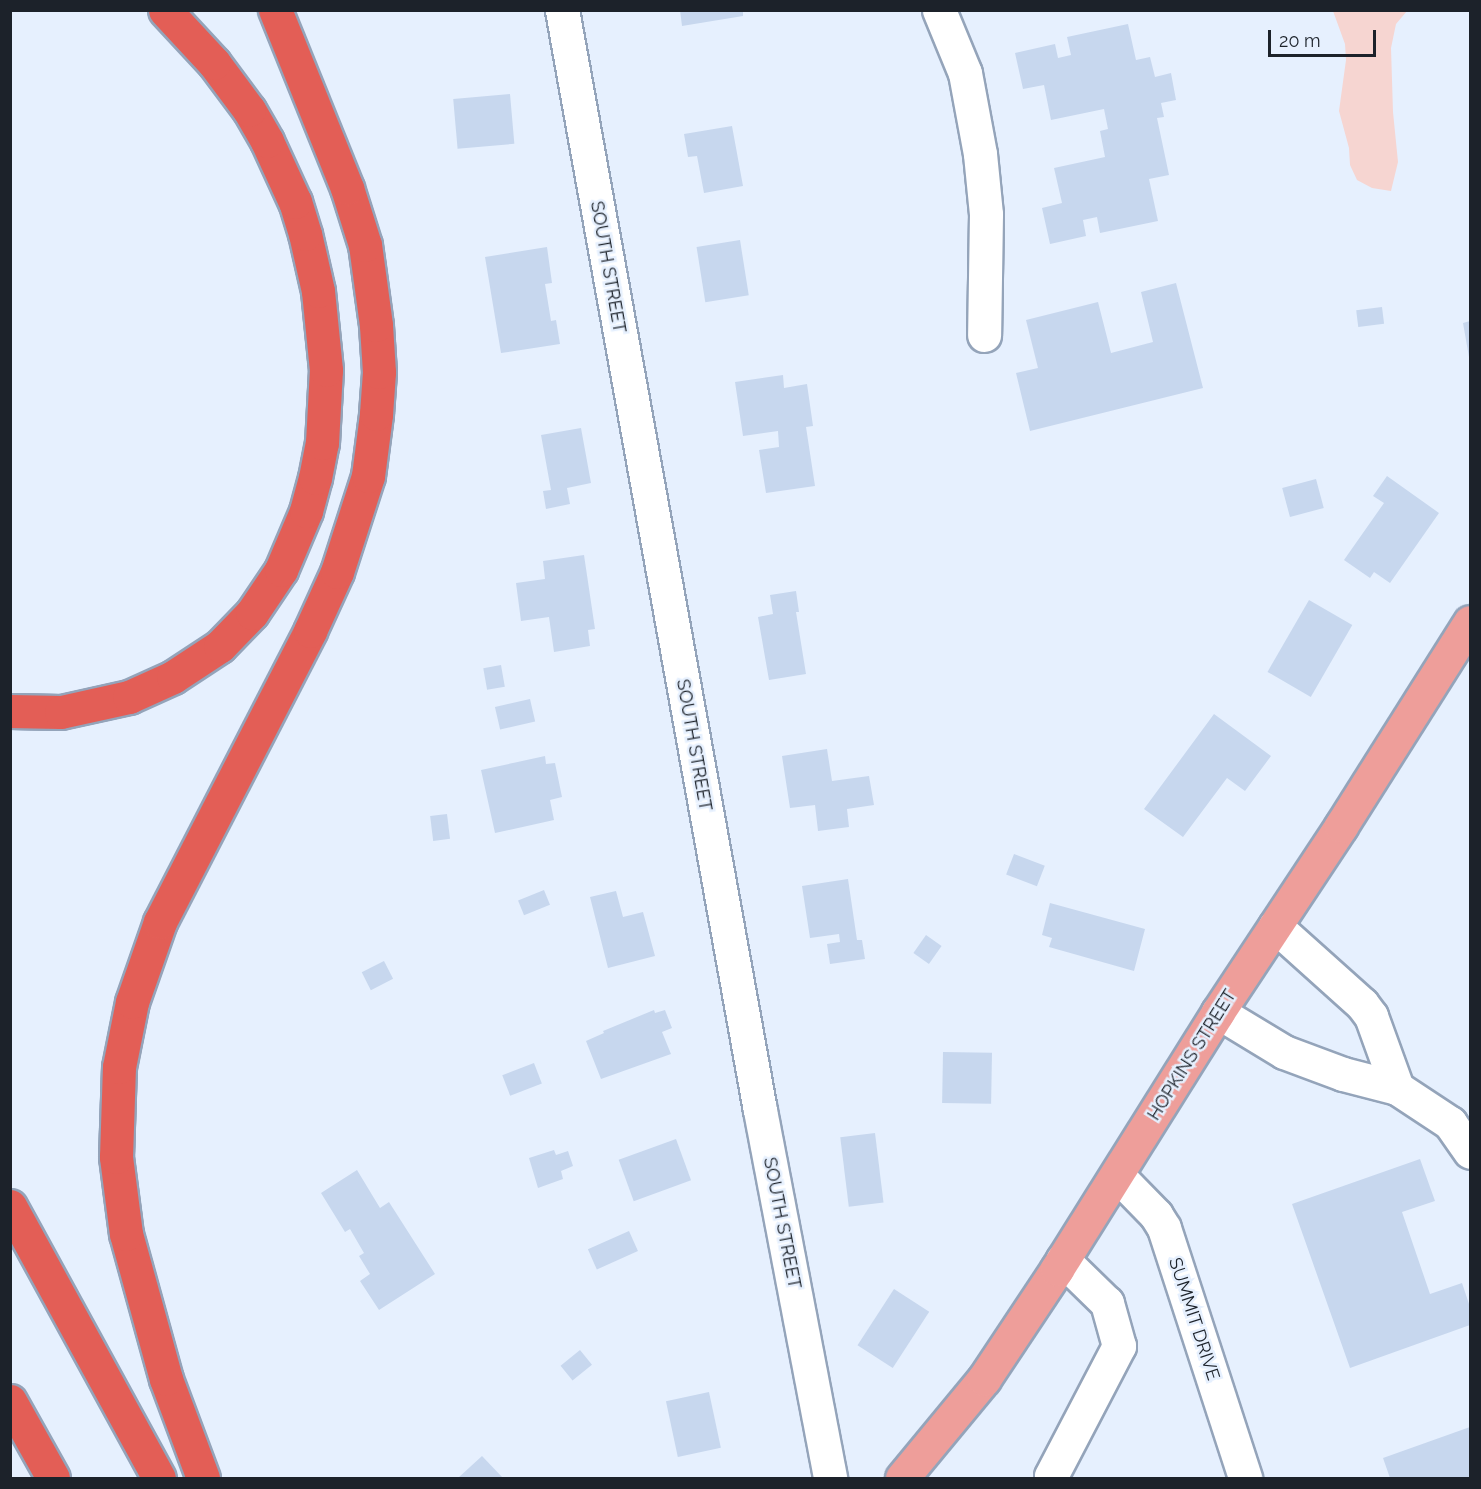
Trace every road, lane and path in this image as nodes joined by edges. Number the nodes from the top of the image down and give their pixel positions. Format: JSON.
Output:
{"nodes":[{"id":1,"x":165,"y":10,"type":"edge"},
{"id":2,"x":275,"y":10,"type":"edge"},
{"id":3,"x":562,"y":10,"type":"edge"},
{"id":4,"x":939,"y":10,"type":"edge"},
{"id":5,"x":984,"y":335,"type":"dead end"},
{"id":6,"x":1470,"y":622,"type":"edge"},
{"id":7,"x":10,"y":711,"type":"edge"},
{"id":8,"x":1275,"y":926,"type":"junction"},
{"id":9,"x":1218,"y":1012,"type":"junction"},
{"id":10,"x":1396,"y":1088,"type":"junction"},
{"id":11,"x":1460,"y":1116,"type":"edge"},
{"id":12,"x":1470,"y":1152,"type":"edge"},
{"id":13,"x":1117,"y":1175,"type":"junction"},
{"id":14,"x":10,"y":1206,"type":"edge"},
{"id":15,"x":1063,"y":1260,"type":"junction"},
{"id":16,"x":10,"y":1401,"type":"edge"},
{"id":17,"x":1050,"y":1478,"type":"edge"},
{"id":18,"x":53,"y":1479,"type":"edge"},
{"id":19,"x":159,"y":1479,"type":"edge"},
{"id":20,"x":203,"y":1479,"type":"edge"},
{"id":21,"x":830,"y":1479,"type":"edge"},
{"id":22,"x":902,"y":1479,"type":"edge"},
{"id":23,"x":1245,"y":1479,"type":"edge"}],
"edges":[{"from":1,"to":7,"type":"highway"},
{"from":2,"to":20,"type":"highway"},
{"from":3,"to":21,"type":"street","name":"SOUTH STREET"},
{"from":4,"to":5,"type":"street"},
{"from":6,"to":8,"type":"main road","name":"HOPKINS STREET"},
{"from":8,"to":9,"type":"main road","name":"HOPKINS STREET"},
{"from":8,"to":10,"type":"street"},
{"from":9,"to":10,"type":"street"},
{"from":9,"to":13,"type":"main road","name":"HOPKINS STREET"},
{"from":10,"to":11,"type":"street"},
{"from":11,"to":12,"type":"street"},
{"from":13,"to":15,"type":"main road","name":"HOPKINS STREET"},
{"from":13,"to":23,"type":"street","name":"SUMMIT DRIVE"},
{"from":14,"to":19,"type":"highway"},
{"from":15,"to":17,"type":"street"},
{"from":15,"to":22,"type":"main road","name":"HOPKINS STREET"},
{"from":16,"to":18,"type":"highway"}]}
